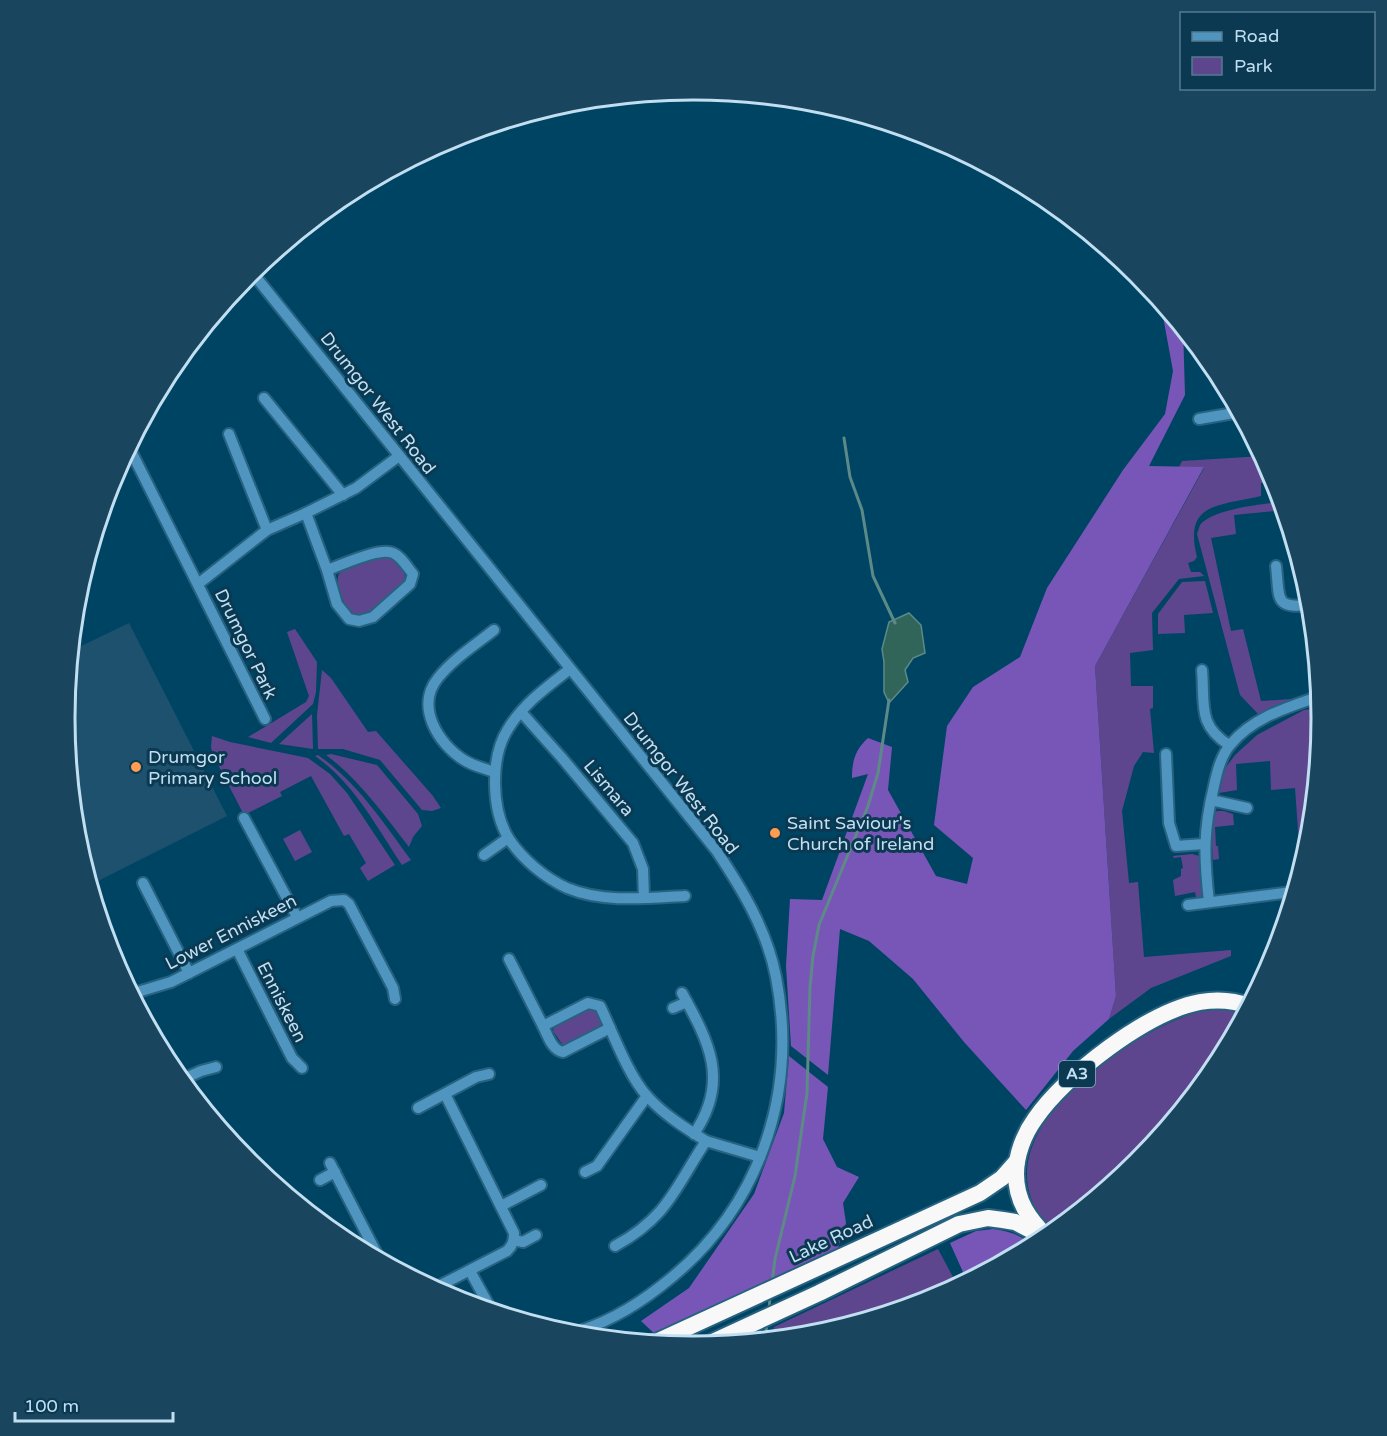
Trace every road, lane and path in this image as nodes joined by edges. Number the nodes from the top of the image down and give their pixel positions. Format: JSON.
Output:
{"nodes":[{"id":1,"x":258,"y":279,"type":"edge"},
{"id":2,"x":264,"y":398,"type":"dead end"},
{"id":3,"x":1231,"y":413,"type":"edge"},
{"id":4,"x":1199,"y":419,"type":"dead end"},
{"id":5,"x":229,"y":434,"type":"dead end"},
{"id":6,"x":134,"y":456,"type":"edge"},
{"id":7,"x":399,"y":456,"type":"junction"},
{"id":8,"x":343,"y":495,"type":"junction"},
{"id":9,"x":306,"y":513,"type":"junction"},
{"id":10,"x":267,"y":530,"type":"junction"},
{"id":11,"x":1276,"y":566,"type":"dead end"},
{"id":12,"x":327,"y":570,"type":"junction"},
{"id":13,"x":198,"y":584,"type":"junction"},
{"id":14,"x":1302,"y":606,"type":"edge"},
{"id":15,"x":494,"y":630,"type":"dead end"},
{"id":16,"x":570,"y":669,"type":"junction"},
{"id":17,"x":1202,"y":670,"type":"dead end"},
{"id":18,"x":1312,"y":699,"type":"edge"},
{"id":19,"x":521,"y":712,"type":"junction"},
{"id":20,"x":265,"y":719,"type":"dead end"},
{"id":21,"x":1229,"y":745,"type":"junction"},
{"id":22,"x":1166,"y":754,"type":"dead end"},
{"id":23,"x":494,"y":772,"type":"junction"},
{"id":24,"x":1211,"y":800,"type":"junction"},
{"id":25,"x":1247,"y":808,"type":"dead end"},
{"id":26,"x":244,"y":818,"type":"dead end"},
{"id":27,"x":508,"y":838,"type":"junction"},
{"id":28,"x":1204,"y":844,"type":"junction"},
{"id":29,"x":484,"y":855,"type":"dead end"},
{"id":30,"x":143,"y":892,"type":"dead end"},
{"id":31,"x":1286,"y":893,"type":"edge"},
{"id":32,"x":685,"y":896,"type":"dead end"},
{"id":33,"x":644,"y":897,"type":"junction"},
{"id":34,"x":1209,"y":902,"type":"junction"},
{"id":35,"x":1188,"y":905,"type":"dead end"},
{"id":36,"x":297,"y":917,"type":"junction"},
{"id":37,"x":237,"y":949,"type":"junction"},
{"id":38,"x":509,"y":959,"type":"dead end"},
{"id":39,"x":189,"y":974,"type":"junction"},
{"id":40,"x":139,"y":992,"type":"edge"},
{"id":41,"x":395,"y":999,"type":"dead end"},
{"id":42,"x":1242,"y":1004,"type":"edge"},
{"id":43,"x":673,"y":1008,"type":"dead end"},
{"id":44,"x":543,"y":1026,"type":"junction"},
{"id":45,"x":610,"y":1028,"type":"junction"},
{"id":46,"x":216,"y":1067,"type":"dead end"},
{"id":47,"x":302,"y":1068,"type":"dead end"},
{"id":48,"x":489,"y":1074,"type":"dead end"},
{"id":49,"x":189,"y":1076,"type":"edge"},
{"id":50,"x":445,"y":1094,"type":"junction"},
{"id":51,"x":647,"y":1096,"type":"junction"},
{"id":52,"x":418,"y":1108,"type":"dead end"},
{"id":53,"x":694,"y":1134,"type":"junction"},
{"id":54,"x":706,"y":1141,"type":"junction"},
{"id":55,"x":760,"y":1157,"type":"junction"},
{"id":56,"x":1017,"y":1161,"type":"junction"},
{"id":57,"x":585,"y":1172,"type":"dead end"},
{"id":58,"x":320,"y":1180,"type":"dead end"},
{"id":59,"x":541,"y":1185,"type":"dead end"},
{"id":60,"x":501,"y":1206,"type":"junction"},
{"id":61,"x":1040,"y":1230,"type":"edge"},
{"id":62,"x":1036,"y":1233,"type":"edge"},
{"id":63,"x":536,"y":1235,"type":"dead end"},
{"id":64,"x":514,"y":1240,"type":"junction"},
{"id":65,"x":615,"y":1246,"type":"dead end"},
{"id":66,"x":373,"y":1247,"type":"edge"},
{"id":67,"x":470,"y":1271,"type":"junction"},
{"id":68,"x":444,"y":1283,"type":"edge"},
{"id":69,"x":486,"y":1301,"type":"edge"},
{"id":70,"x":591,"y":1328,"type":"edge"},
{"id":71,"x":670,"y":1335,"type":"edge"},
{"id":72,"x":728,"y":1335,"type":"edge"}],
"edges":[{"from":1,"to":7,"type":"street","name":"Drumgor West Road"},
{"from":2,"to":8,"type":"street"},
{"from":3,"to":4,"type":"street"},
{"from":5,"to":10,"type":"street"},
{"from":6,"to":13,"type":"street","name":"Drumgor Park"},
{"from":7,"to":8,"type":"street","name":"Drumgor Park"},
{"from":7,"to":16,"type":"street","name":"Drumgor West Road"},
{"from":8,"to":9,"type":"street","name":"Drumgor Park"},
{"from":9,"to":10,"type":"street","name":"Drumgor Park"},
{"from":9,"to":12,"type":"street"},
{"from":10,"to":13,"type":"street","name":"Drumgor Park"},
{"from":11,"to":14,"type":"street"},
{"from":12,"to":12,"type":"street"},
{"from":13,"to":20,"type":"street","name":"Drumgor Park"},
{"from":15,"to":23,"type":"street"},
{"from":16,"to":19,"type":"street"},
{"from":16,"to":55,"type":"street","name":"Drumgor West Road"},
{"from":17,"to":21,"type":"street"},
{"from":18,"to":21,"type":"street"},
{"from":19,"to":23,"type":"street"},
{"from":19,"to":33,"type":"street","name":"Lismara"},
{"from":21,"to":24,"type":"street"},
{"from":22,"to":28,"type":"street"},
{"from":23,"to":27,"type":"street"},
{"from":24,"to":25,"type":"street"},
{"from":24,"to":28,"type":"street"},
{"from":26,"to":36,"type":"street"},
{"from":27,"to":29,"type":"street"},
{"from":27,"to":33,"type":"street"},
{"from":28,"to":34,"type":"street"},
{"from":30,"to":39,"type":"street"},
{"from":31,"to":34,"type":"street"},
{"from":32,"to":33,"type":"street"},
{"from":34,"to":35,"type":"street"},
{"from":36,"to":37,"type":"street","name":"Lower Enniskeen"},
{"from":36,"to":41,"type":"street","name":"Lower Enniskeen"},
{"from":37,"to":39,"type":"street","name":"Lower Enniskeen"},
{"from":37,"to":47,"type":"street","name":"Enniskeen"},
{"from":38,"to":44,"type":"street"},
{"from":39,"to":40,"type":"street","name":"Lower Enniskeen"},
{"from":42,"to":56,"type":"highway","number":"A3"},
{"from":43,"to":53,"type":"street"},
{"from":44,"to":45,"type":"street"},
{"from":44,"to":45,"type":"street"},
{"from":45,"to":51,"type":"street"},
{"from":46,"to":49,"type":"street"},
{"from":48,"to":50,"type":"street"},
{"from":50,"to":52,"type":"street"},
{"from":50,"to":60,"type":"street"},
{"from":51,"to":53,"type":"street"},
{"from":51,"to":57,"type":"street"},
{"from":53,"to":54,"type":"street"},
{"from":54,"to":55,"type":"street"},
{"from":54,"to":65,"type":"street"},
{"from":55,"to":70,"type":"street","name":"Drumgor West Road"},
{"from":56,"to":61,"type":"highway","number":"A3"},
{"from":56,"to":71,"type":"highway","name":"Lake Road","number":"A3"},
{"from":58,"to":66,"type":"street"},
{"from":59,"to":60,"type":"street"},
{"from":60,"to":64,"type":"street"},
{"from":62,"to":72,"type":"highway","number":"A3"},
{"from":63,"to":64,"type":"street"},
{"from":64,"to":67,"type":"street"},
{"from":67,"to":68,"type":"street"},
{"from":67,"to":69,"type":"street"}]}
